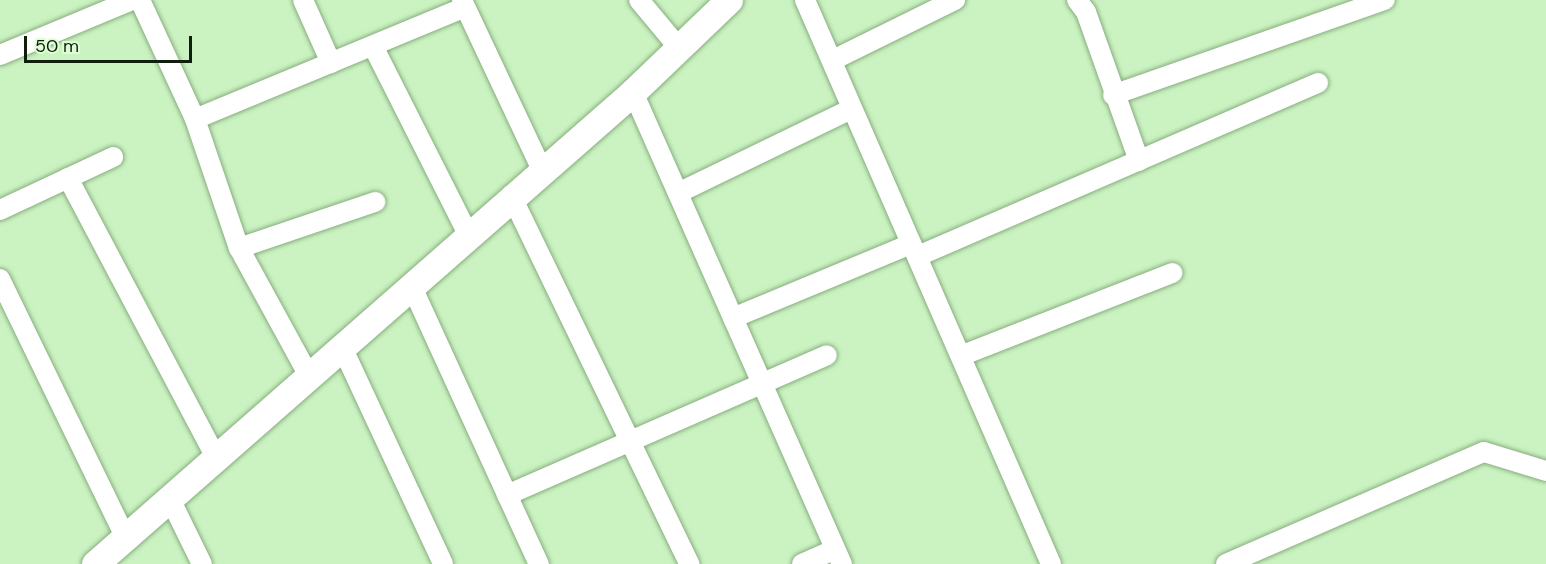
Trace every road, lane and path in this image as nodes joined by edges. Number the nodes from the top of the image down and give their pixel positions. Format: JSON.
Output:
{"nodes":[{"id":1,"x":132,"y":0,"type":"edge"},
{"id":2,"x":140,"y":0,"type":"edge"},
{"id":3,"x":303,"y":0,"type":"edge"},
{"id":4,"x":639,"y":0,"type":"edge"},
{"id":5,"x":729,"y":0,"type":"edge"},
{"id":6,"x":805,"y":0,"type":"edge"},
{"id":7,"x":955,"y":0,"type":"edge"},
{"id":8,"x":1077,"y":0,"type":"edge"},
{"id":9,"x":1385,"y":0,"type":"edge"},
{"id":10,"x":464,"y":4,"type":"edge"},
{"id":11,"x":373,"y":46,"type":"junction"},
{"id":12,"x":679,"y":48,"type":"junction"},
{"id":13,"x":0,"y":55,"type":"edge"},
{"id":14,"x":835,"y":59,"type":"junction"},
{"id":15,"x":331,"y":63,"type":"junction"},
{"id":16,"x":1318,"y":82,"type":"dead end"},
{"id":17,"x":633,"y":92,"type":"junction"},
{"id":18,"x":1113,"y":95,"type":"junction"},
{"id":19,"x":851,"y":109,"type":"junction"},
{"id":20,"x":195,"y":119,"type":"junction"},
{"id":21,"x":113,"y":157,"type":"dead end"},
{"id":22,"x":1139,"y":161,"type":"junction"},
{"id":23,"x":541,"y":168,"type":"junction"},
{"id":24,"x":68,"y":178,"type":"junction"},
{"id":25,"x":678,"y":193,"type":"junction"},
{"id":26,"x":511,"y":195,"type":"junction"},
{"id":27,"x":375,"y":202,"type":"dead end"},
{"id":28,"x":0,"y":210,"type":"edge"},
{"id":29,"x":469,"y":236,"type":"junction"},
{"id":30,"x":239,"y":248,"type":"junction"},
{"id":31,"x":914,"y":250,"type":"junction"},
{"id":32,"x":1172,"y":273,"type":"dead end"},
{"id":33,"x":0,"y":279,"type":"edge"},
{"id":34,"x":412,"y":287,"type":"junction"},
{"id":35,"x":733,"y":318,"type":"junction"},
{"id":36,"x":342,"y":347,"type":"junction"},
{"id":37,"x":963,"y":355,"type":"junction"},
{"id":38,"x":827,"y":356,"type":"dead end"},
{"id":39,"x":309,"y":376,"type":"junction"},
{"id":40,"x":762,"y":384,"type":"junction"},
{"id":41,"x":632,"y":441,"type":"junction"},
{"id":42,"x":216,"y":458,"type":"junction"},
{"id":43,"x":1546,"y":471,"type":"edge"},
{"id":44,"x":507,"y":495,"type":"junction"},
{"id":45,"x":171,"y":501,"type":"junction"},
{"id":46,"x":126,"y":538,"type":"junction"},
{"id":47,"x":839,"y":557,"type":"edge"},
{"id":48,"x":95,"y":564,"type":"edge"},
{"id":49,"x":202,"y":564,"type":"edge"},
{"id":50,"x":443,"y":564,"type":"edge"},
{"id":51,"x":539,"y":564,"type":"edge"},
{"id":52,"x":689,"y":564,"type":"edge"},
{"id":53,"x":802,"y":564,"type":"edge"},
{"id":54,"x":1051,"y":564,"type":"edge"},
{"id":55,"x":1226,"y":564,"type":"edge"}],
"edges":[{"from":1,"to":13,"type":"street"},
{"from":2,"to":20,"type":"street"},
{"from":3,"to":15,"type":"street"},
{"from":4,"to":12,"type":"street"},
{"from":5,"to":12,"type":"street"},
{"from":6,"to":14,"type":"street"},
{"from":7,"to":14,"type":"street"},
{"from":8,"to":18,"type":"street"},
{"from":9,"to":18,"type":"street"},
{"from":10,"to":11,"type":"street"},
{"from":10,"to":23,"type":"street"},
{"from":11,"to":15,"type":"street"},
{"from":11,"to":29,"type":"street"},
{"from":12,"to":17,"type":"street"},
{"from":14,"to":19,"type":"street"},
{"from":15,"to":20,"type":"street"},
{"from":16,"to":22,"type":"street"},
{"from":17,"to":23,"type":"street"},
{"from":17,"to":25,"type":"street"},
{"from":18,"to":22,"type":"street"},
{"from":19,"to":25,"type":"street"},
{"from":19,"to":31,"type":"street"},
{"from":20,"to":30,"type":"street"},
{"from":21,"to":24,"type":"street"},
{"from":22,"to":31,"type":"street"},
{"from":23,"to":26,"type":"street"},
{"from":24,"to":28,"type":"street"},
{"from":24,"to":42,"type":"street"},
{"from":25,"to":35,"type":"street"},
{"from":26,"to":29,"type":"street"},
{"from":26,"to":41,"type":"street"},
{"from":27,"to":30,"type":"street"},
{"from":29,"to":34,"type":"street"},
{"from":30,"to":39,"type":"street"},
{"from":31,"to":35,"type":"street"},
{"from":31,"to":37,"type":"street"},
{"from":32,"to":37,"type":"street"},
{"from":33,"to":46,"type":"street"},
{"from":34,"to":36,"type":"street"},
{"from":34,"to":44,"type":"street"},
{"from":35,"to":40,"type":"street"},
{"from":36,"to":39,"type":"street"},
{"from":36,"to":50,"type":"street"},
{"from":37,"to":54,"type":"street"},
{"from":38,"to":40,"type":"street"},
{"from":39,"to":42,"type":"street"},
{"from":40,"to":41,"type":"street"},
{"from":40,"to":47,"type":"street"},
{"from":41,"to":44,"type":"street"},
{"from":41,"to":52,"type":"street"},
{"from":42,"to":45,"type":"street"},
{"from":43,"to":55,"type":"street"},
{"from":44,"to":51,"type":"street"},
{"from":45,"to":46,"type":"street"},
{"from":45,"to":49,"type":"street"},
{"from":46,"to":48,"type":"street"},
{"from":47,"to":53,"type":"street"}]}
